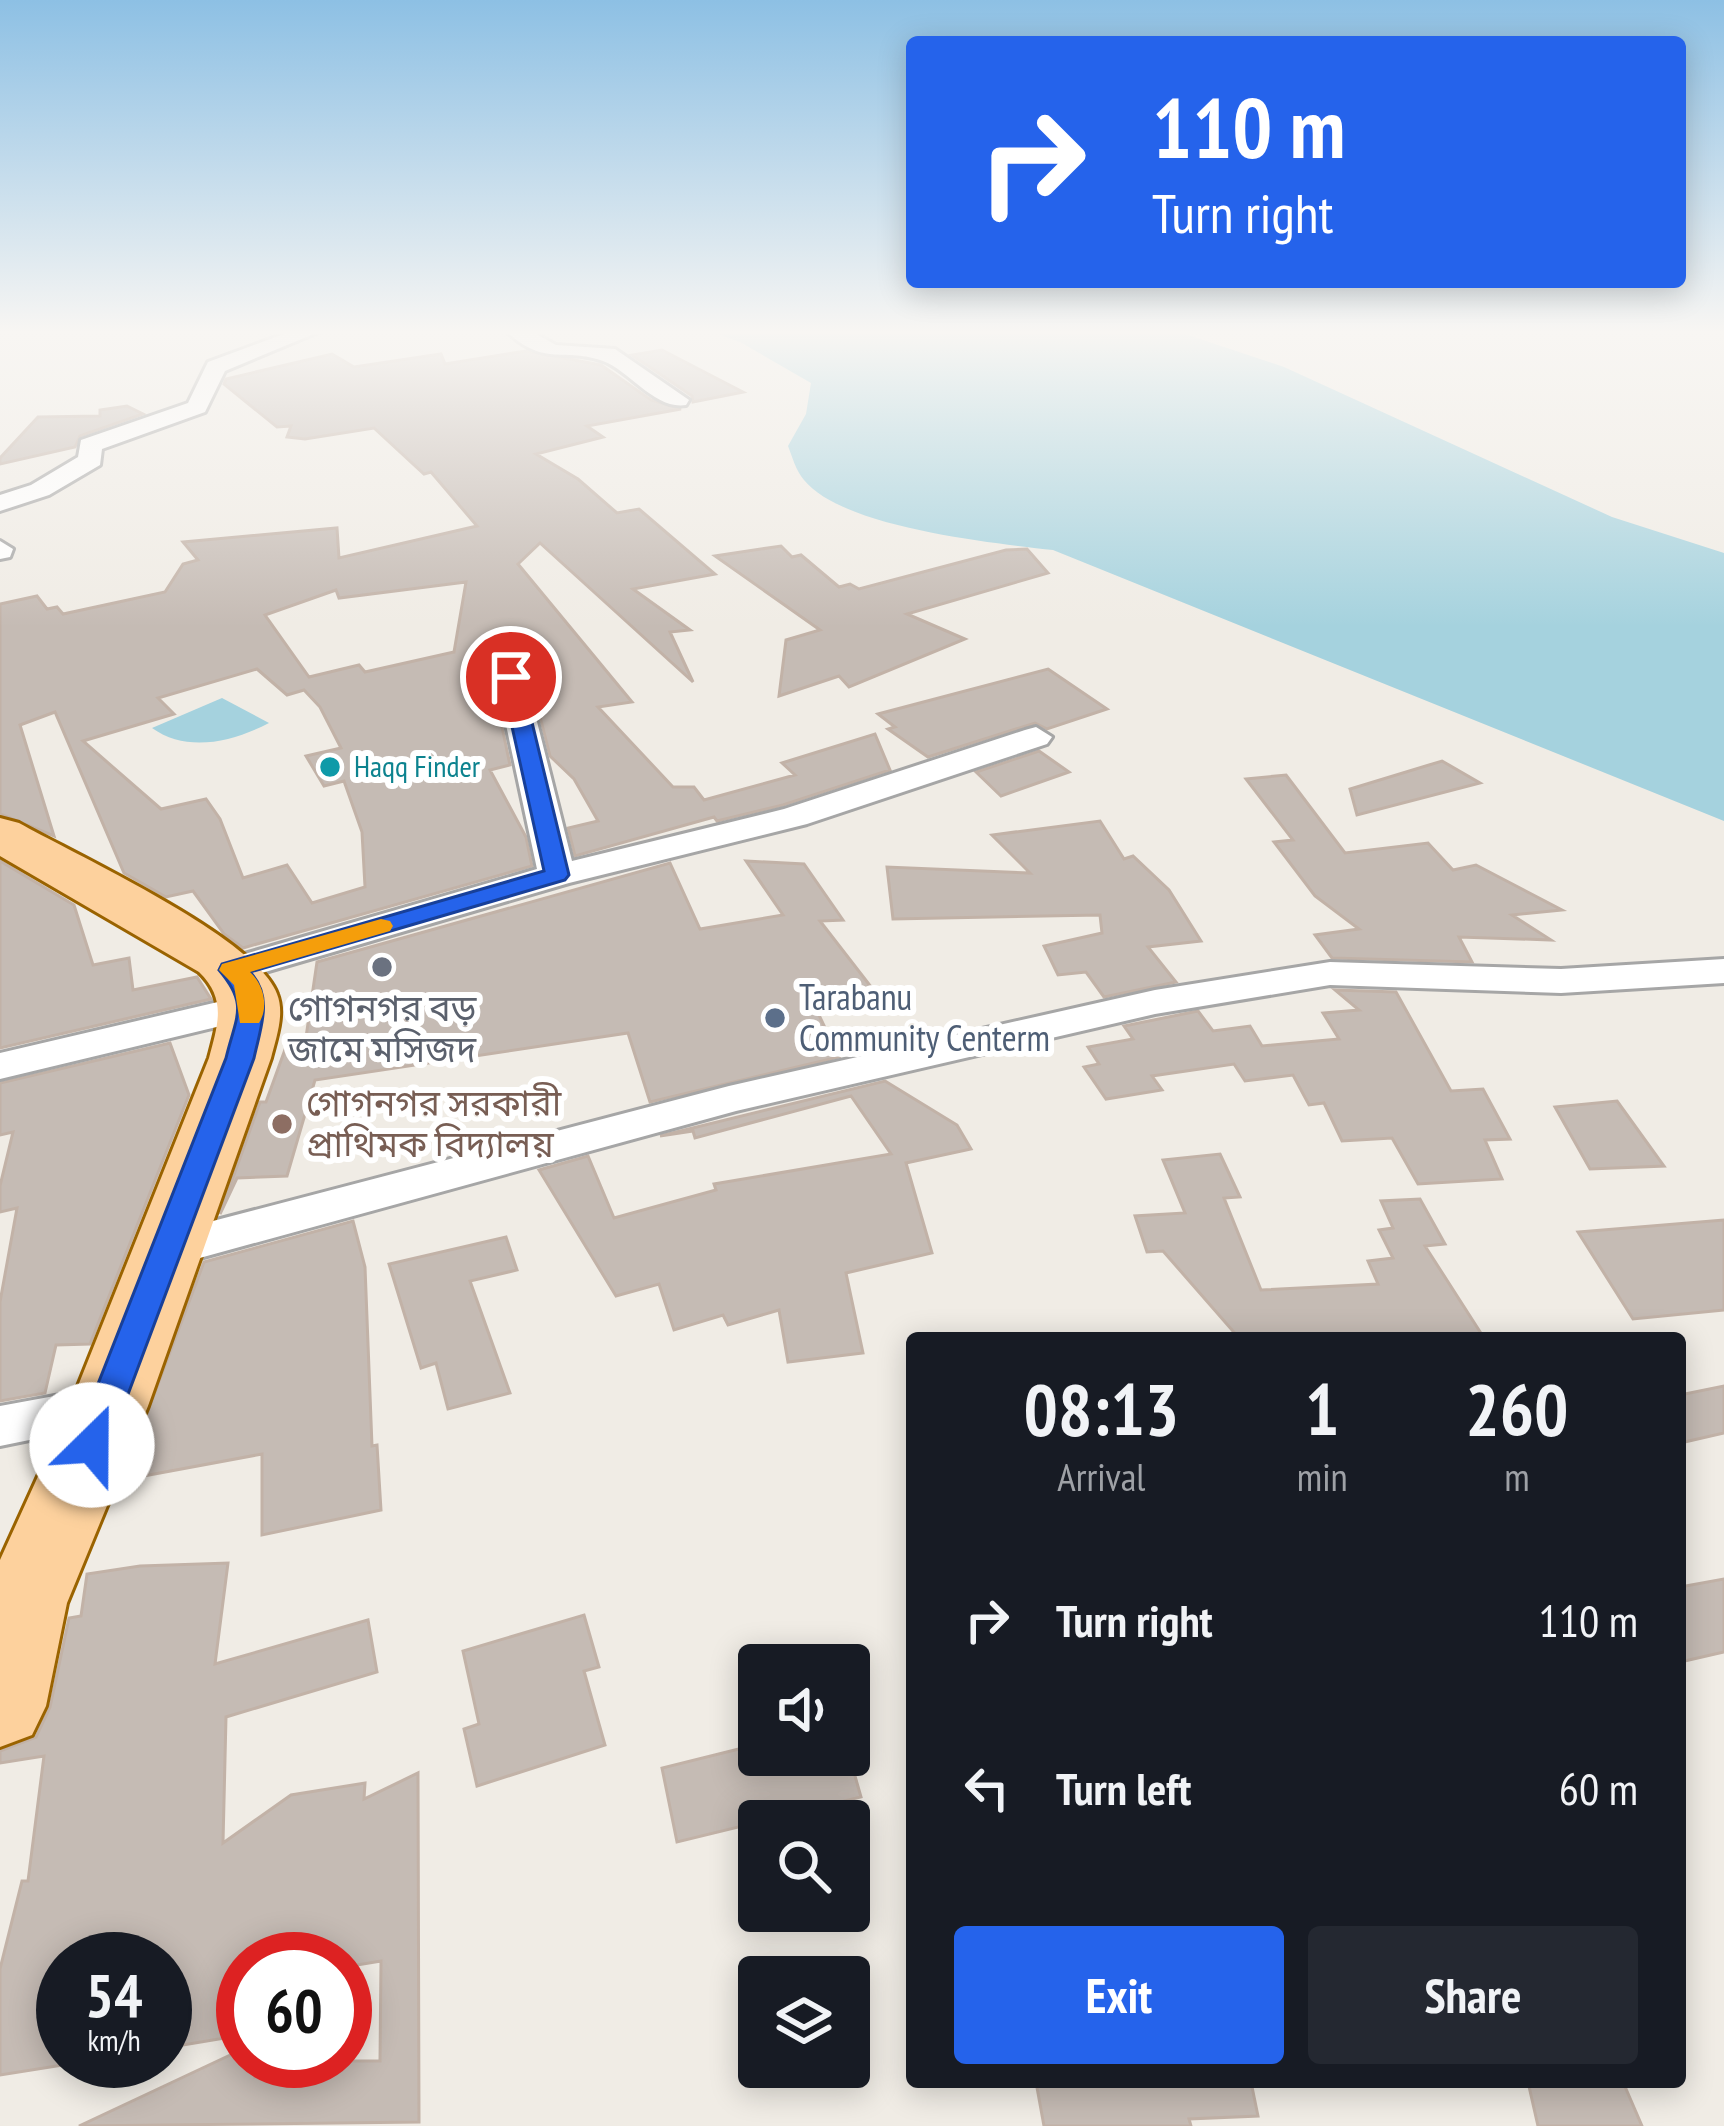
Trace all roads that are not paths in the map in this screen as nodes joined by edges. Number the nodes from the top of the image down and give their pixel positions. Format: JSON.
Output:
{"nodes":[{"id":1,"x":144,"y":429,"type":"edge"},
{"id":2,"x":0,"y":503,"type":"edge"},
{"id":3,"x":511,"y":677,"type":"dead end"},
{"id":4,"x":1036,"y":736,"type":"dead end"},
{"id":5,"x":0,"y":834,"type":"edge"},
{"id":6,"x":557,"y":875,"type":"junction"},
{"id":7,"x":1724,"y":971,"type":"edge"},
{"id":8,"x":242,"y":988,"type":"junction"},
{"id":9,"x":0,"y":1066,"type":"edge"},
{"id":10,"x":167,"y":1250,"type":"junction"},
{"id":11,"x":109,"y":1406,"type":"junction"},
{"id":12,"x":0,"y":1426,"type":"edge"},
{"id":13,"x":0,"y":1706,"type":"edge"}],
"edges":[{"from":1,"to":2,"type":"street"},
{"from":3,"to":6,"type":"street"},
{"from":4,"to":6,"type":"street"},
{"from":5,"to":8,"type":"main road"},
{"from":6,"to":8,"type":"street"},
{"from":7,"to":10,"type":"street"},
{"from":8,"to":9,"type":"street"},
{"from":8,"to":10,"type":"main road"},
{"from":10,"to":11,"type":"main road"},
{"from":11,"to":12,"type":"street"},
{"from":11,"to":13,"type":"main road"}]}
